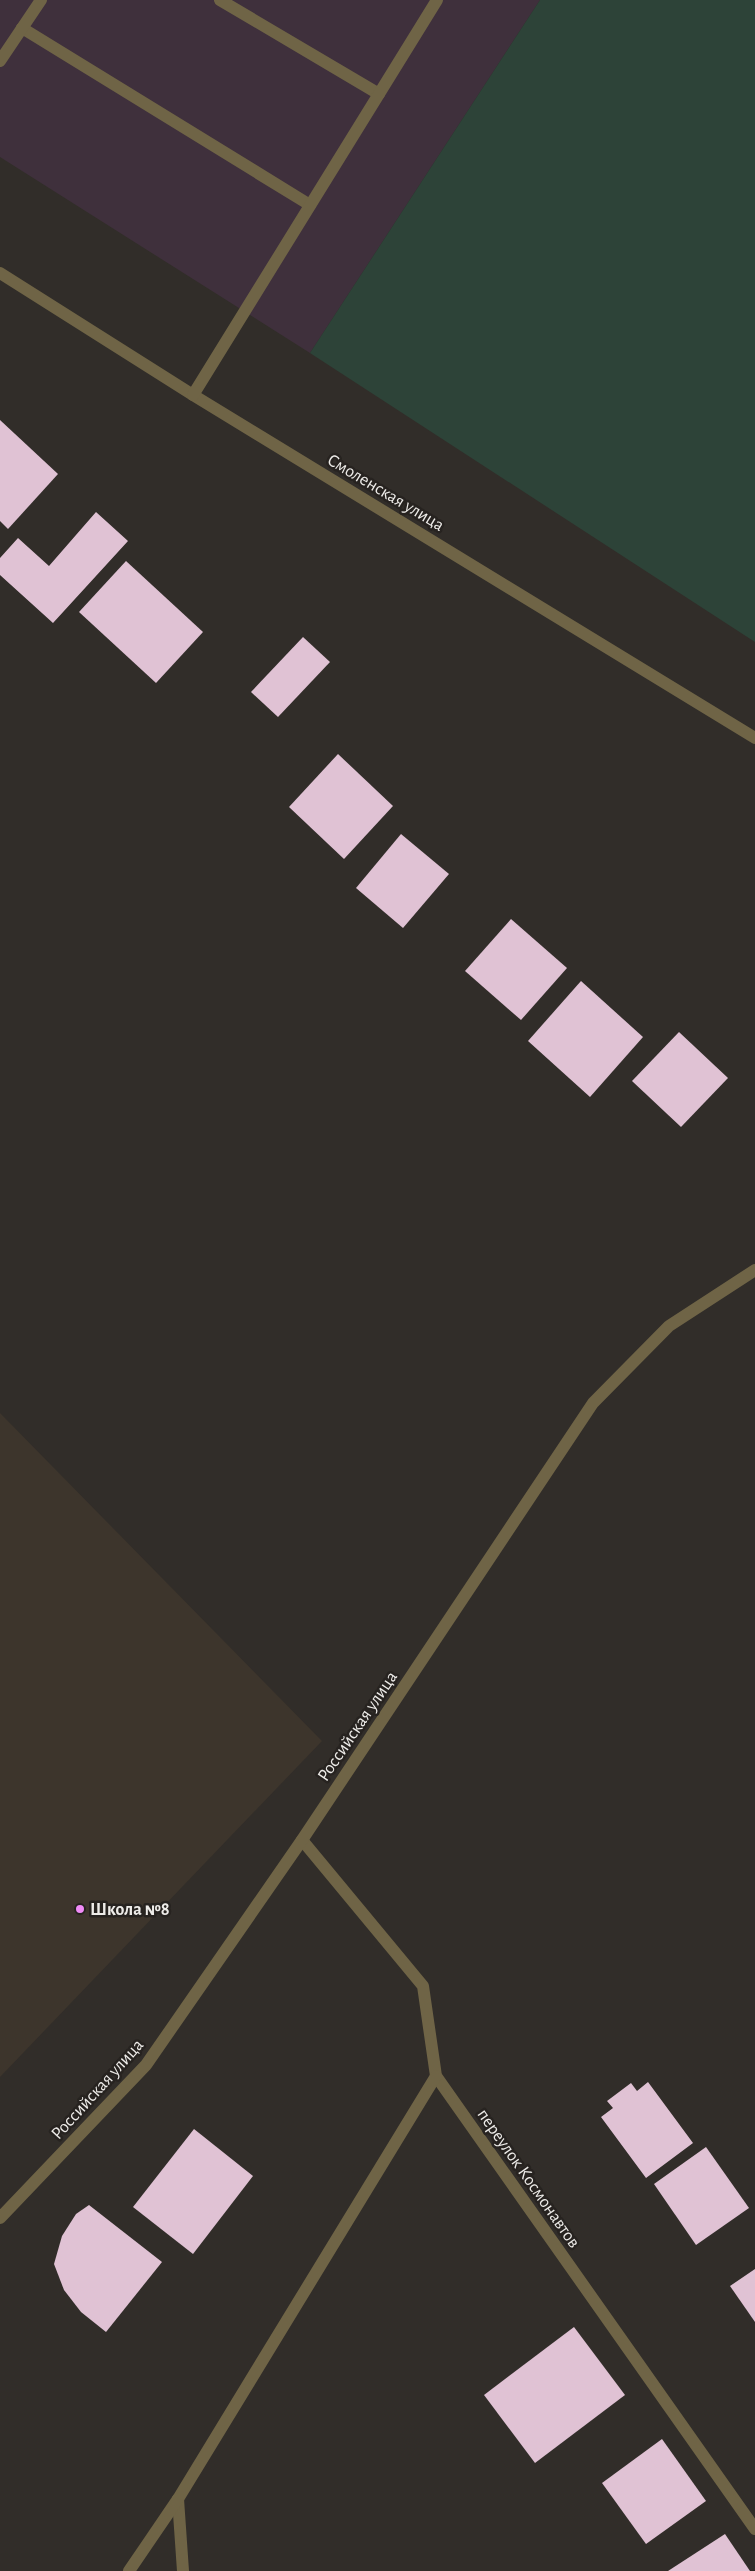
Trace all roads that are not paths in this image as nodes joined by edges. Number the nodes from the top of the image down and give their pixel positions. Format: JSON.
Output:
{"nodes":[{"id":1,"x":41,"y":0,"type":"edge"},
{"id":2,"x":220,"y":0,"type":"edge"},
{"id":3,"x":437,"y":0,"type":"edge"},
{"id":4,"x":22,"y":28,"type":"junction"},
{"id":5,"x":0,"y":61,"type":"edge"},
{"id":6,"x":379,"y":94,"type":"junction"},
{"id":7,"x":310,"y":205,"type":"junction"},
{"id":8,"x":0,"y":273,"type":"edge"},
{"id":9,"x":193,"y":395,"type":"junction"},
{"id":10,"x":755,"y":738,"type":"edge"},
{"id":11,"x":755,"y":1270,"type":"edge"},
{"id":12,"x":302,"y":1840,"type":"junction"},
{"id":13,"x":436,"y":2076,"type":"junction"},
{"id":14,"x":0,"y":2218,"type":"edge"},
{"id":15,"x":178,"y":2499,"type":"junction"},
{"id":16,"x":755,"y":2529,"type":"edge"},
{"id":17,"x":128,"y":2571,"type":"edge"},
{"id":18,"x":182,"y":2571,"type":"edge"}],
"edges":[{"from":1,"to":4,"type":"street"},
{"from":2,"to":6,"type":"street"},
{"from":3,"to":6,"type":"street"},
{"from":4,"to":5,"type":"street"},
{"from":4,"to":7,"type":"street"},
{"from":6,"to":7,"type":"street"},
{"from":7,"to":9,"type":"street"},
{"from":8,"to":9,"type":"street","name":"Смоленская улица"},
{"from":9,"to":10,"type":"street","name":"Смоленская улица"},
{"from":11,"to":12,"type":"street","name":"Российская улица"},
{"from":12,"to":13,"type":"street","name":"переулок Космонавтов"},
{"from":12,"to":14,"type":"street","name":"Российская улица"},
{"from":13,"to":15,"type":"street"},
{"from":13,"to":16,"type":"street","name":"переулок Космонавтов"},
{"from":15,"to":17,"type":"street"},
{"from":15,"to":18,"type":"street"}]}
